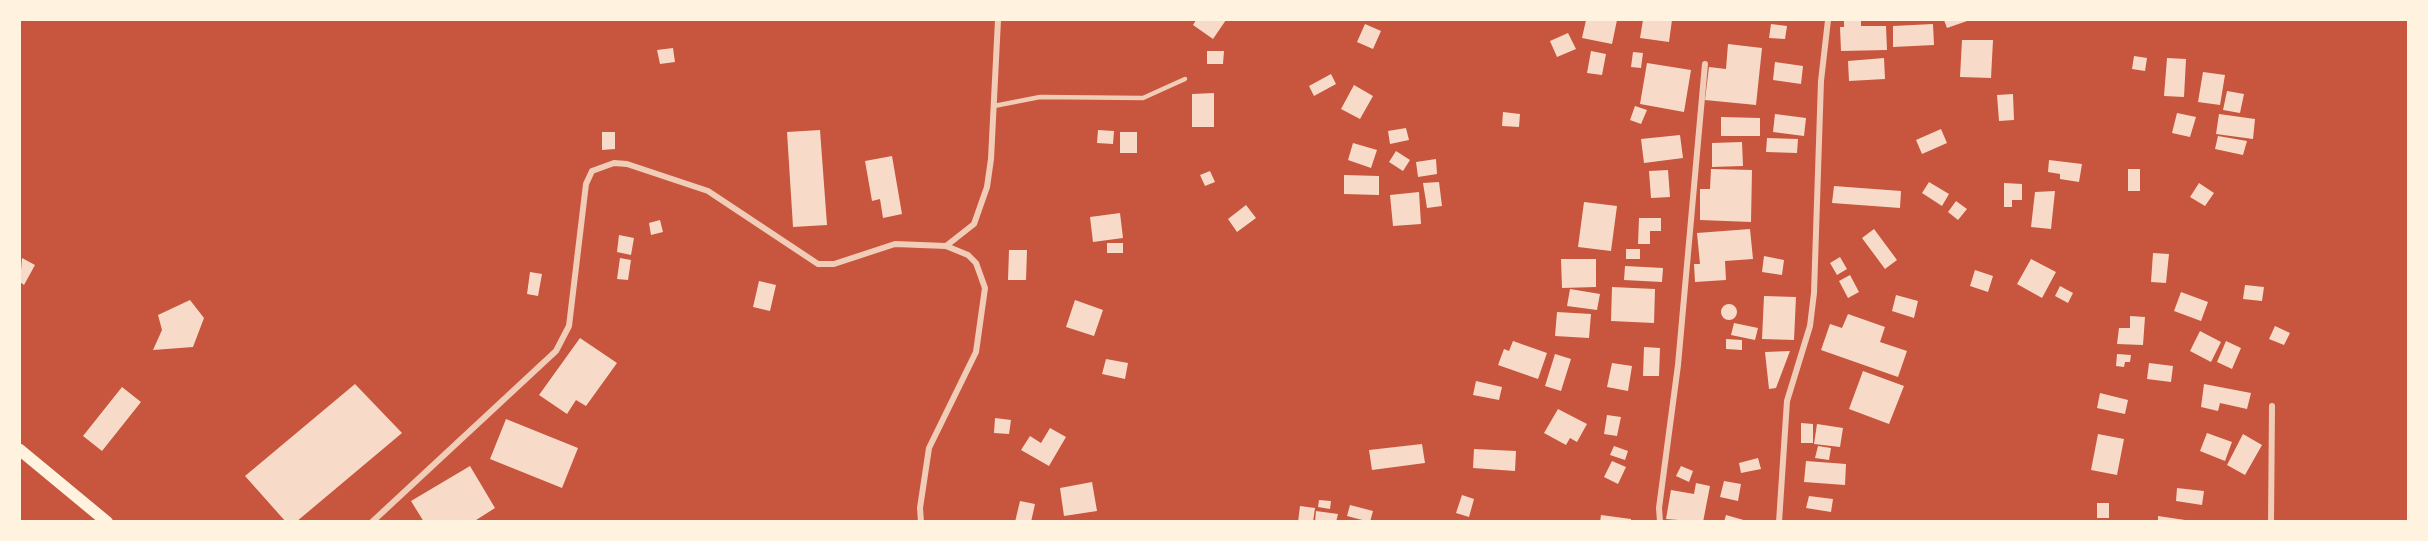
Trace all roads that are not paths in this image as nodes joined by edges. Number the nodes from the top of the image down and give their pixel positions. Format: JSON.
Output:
{"nodes":[{"id":1,"x":998,"y":20,"type":"edge"},
{"id":2,"x":1827,"y":20,"type":"edge"},
{"id":3,"x":1705,"y":64,"type":"dead end"},
{"id":4,"x":1185,"y":79,"type":"dead end"},
{"id":5,"x":994,"y":106,"type":"junction"},
{"id":6,"x":946,"y":246,"type":"junction"},
{"id":7,"x":2272,"y":406,"type":"dead end"},
{"id":8,"x":20,"y":450,"type":"edge"},
{"id":9,"x":107,"y":522,"type":"edge"},
{"id":10,"x":372,"y":522,"type":"edge"},
{"id":11,"x":921,"y":522,"type":"edge"},
{"id":12,"x":1660,"y":522,"type":"edge"},
{"id":13,"x":1779,"y":522,"type":"edge"},
{"id":14,"x":2271,"y":522,"type":"edge"}],
"edges":[{"from":1,"to":5,"type":"street"},
{"from":2,"to":13,"type":"street"},
{"from":3,"to":12,"type":"street"},
{"from":4,"to":5,"type":"lane"},
{"from":5,"to":6,"type":"street"},
{"from":6,"to":10,"type":"street"},
{"from":6,"to":11,"type":"street"},
{"from":7,"to":14,"type":"street"},
{"from":8,"to":9,"type":"main road"}]}
